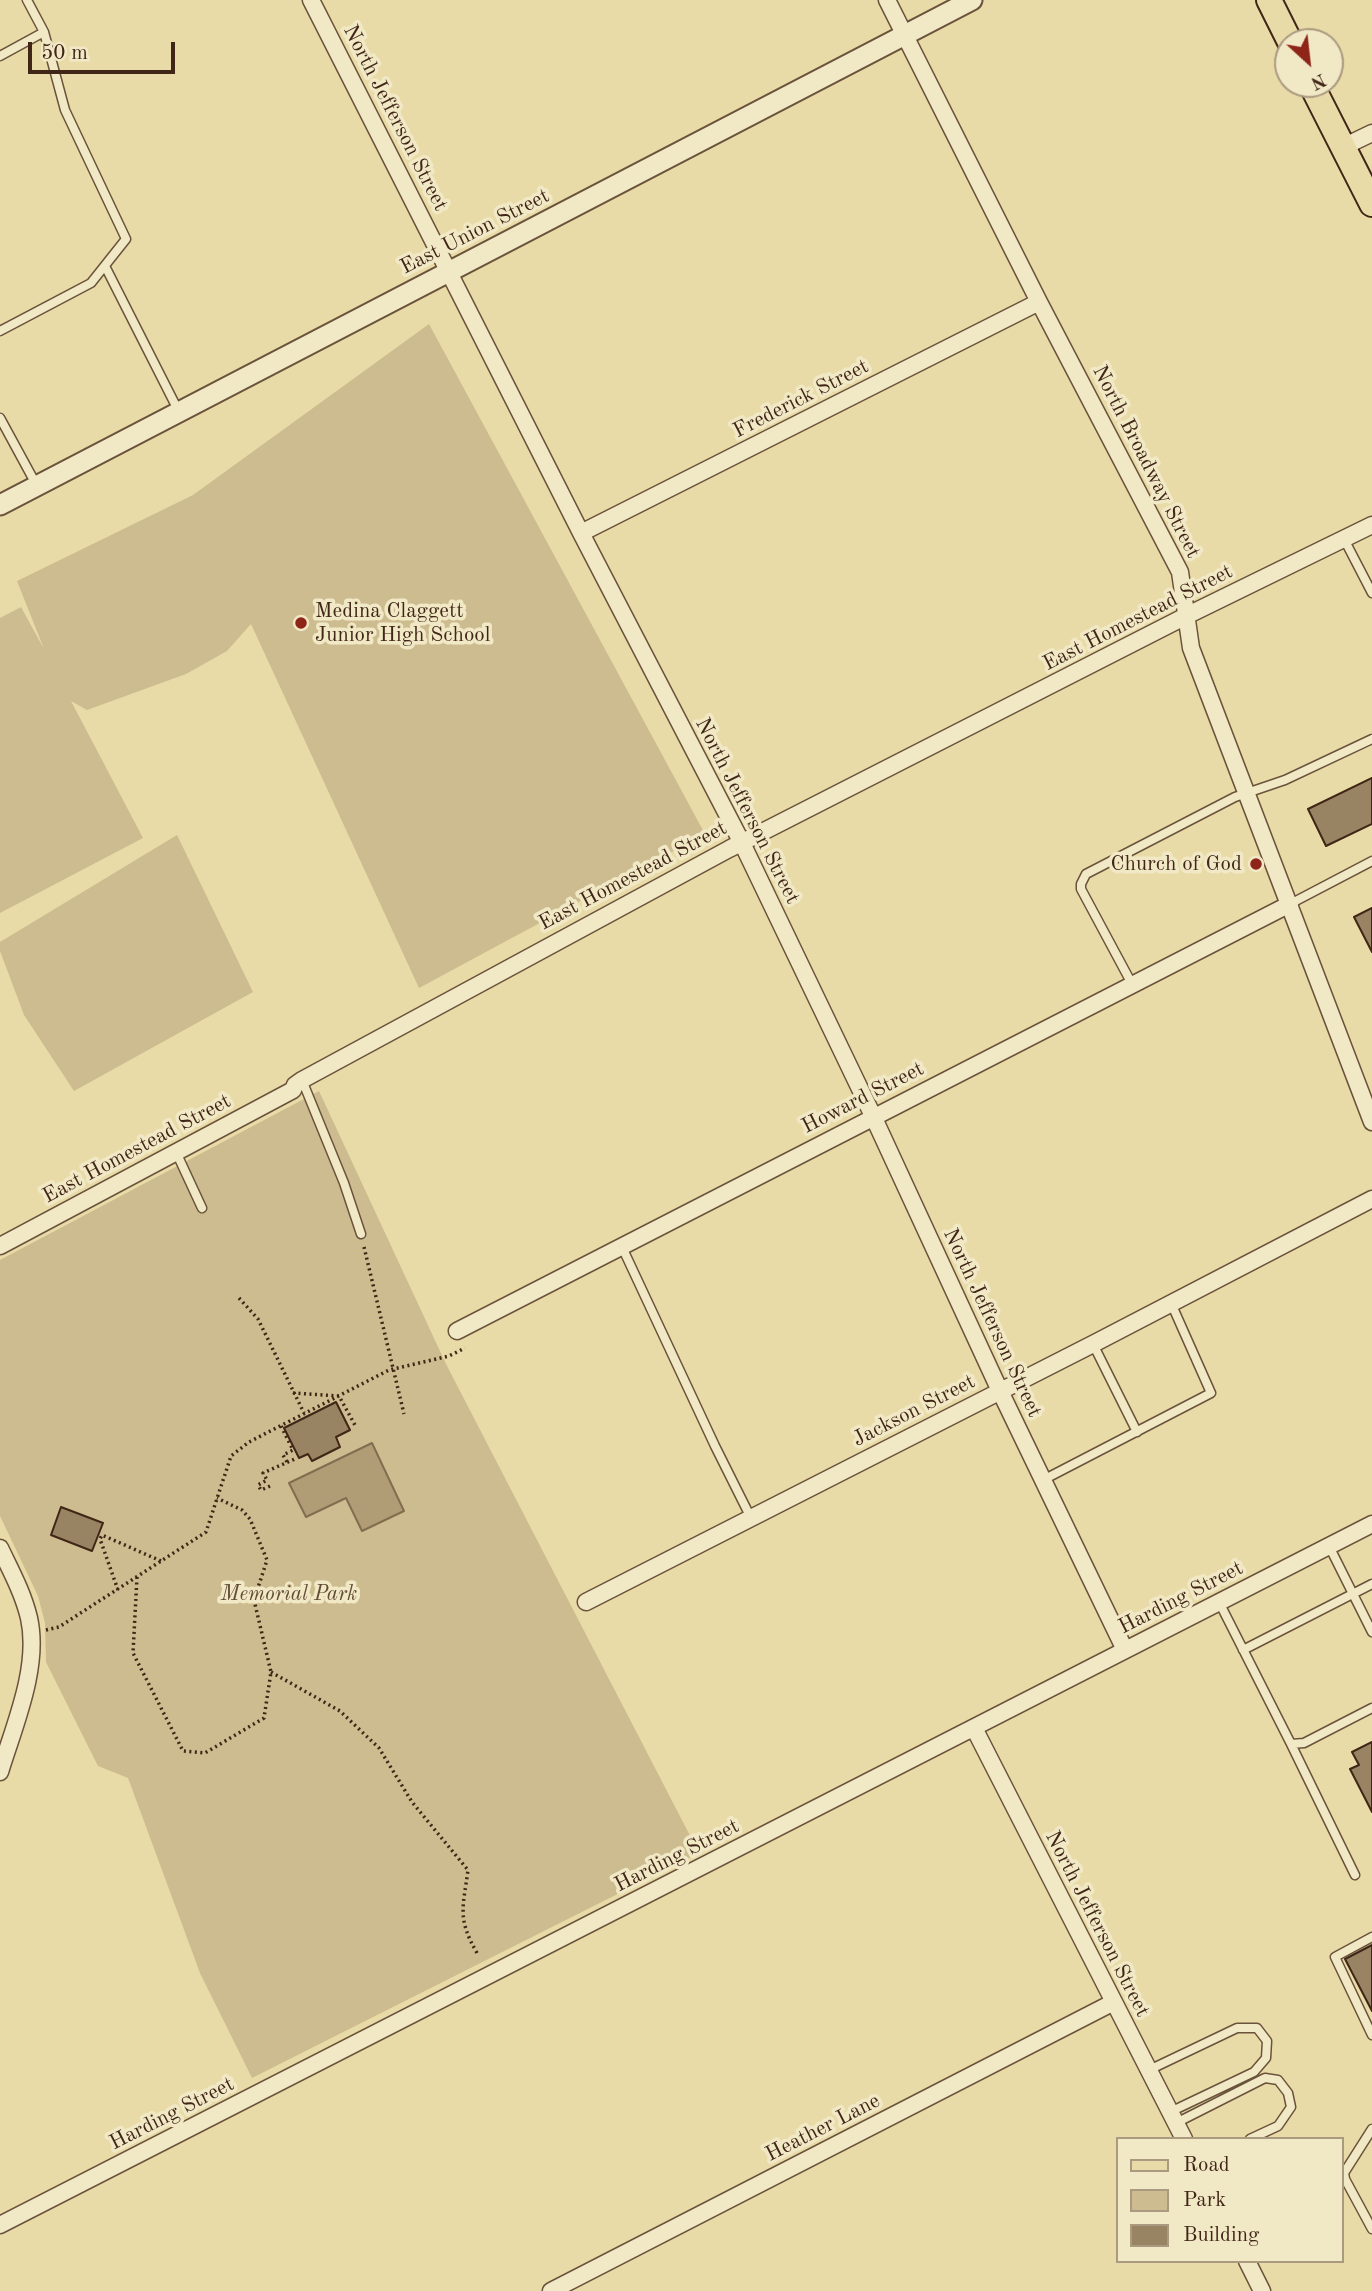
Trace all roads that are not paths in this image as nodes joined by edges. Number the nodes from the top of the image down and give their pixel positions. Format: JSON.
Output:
{"nodes":[{"id":1,"x":27,"y":0,"type":"edge"},
{"id":2,"x":311,"y":0,"type":"edge"},
{"id":3,"x":887,"y":0,"type":"edge"},
{"id":4,"x":972,"y":0,"type":"edge"},
{"id":5,"x":1269,"y":0,"type":"edge"},
{"id":6,"x":1283,"y":28,"type":"edge"},
{"id":7,"x":44,"y":32,"type":"junction"},
{"id":8,"x":905,"y":35,"type":"junction"},
{"id":9,"x":0,"y":55,"type":"edge"},
{"id":10,"x":1318,"y":98,"type":"edge"},
{"id":11,"x":1372,"y":133,"type":"edge"},
{"id":12,"x":1343,"y":147,"type":"junction"},
{"id":13,"x":1372,"y":204,"type":"edge"},
{"id":14,"x":105,"y":266,"type":"junction"},
{"id":15,"x":449,"y":272,"type":"junction"},
{"id":16,"x":1039,"y":302,"type":"junction"},
{"id":17,"x":0,"y":331,"type":"edge"},
{"id":18,"x":179,"y":412,"type":"junction"},
{"id":19,"x":0,"y":418,"type":"edge"},
{"id":20,"x":37,"y":486,"type":"junction"},
{"id":21,"x":0,"y":505,"type":"edge"},
{"id":22,"x":1372,"y":524,"type":"edge"},
{"id":23,"x":581,"y":533,"type":"junction"},
{"id":24,"x":1344,"y":539,"type":"junction"},
{"id":25,"x":1372,"y":593,"type":"edge"},
{"id":26,"x":1186,"y":616,"type":"junction"},
{"id":27,"x":1372,"y":740,"type":"edge"},
{"id":28,"x":1247,"y":793,"type":"junction"},
{"id":29,"x":741,"y":843,"type":"junction"},
{"id":30,"x":1372,"y":861,"type":"edge"},
{"id":31,"x":1290,"y":904,"type":"junction"},
{"id":32,"x":1132,"y":984,"type":"junction"},
{"id":33,"x":302,"y":1080,"type":"junction"},
{"id":34,"x":873,"y":1116,"type":"junction"},
{"id":35,"x":1372,"y":1122,"type":"edge"},
{"id":36,"x":176,"y":1152,"type":"junction"},
{"id":37,"x":1372,"y":1199,"type":"edge"},
{"id":38,"x":202,"y":1208,"type":"dead end"},
{"id":39,"x":361,"y":1234,"type":"road end"},
{"id":40,"x":0,"y":1246,"type":"edge"},
{"id":41,"x":622,"y":1247,"type":"junction"},
{"id":42,"x":1171,"y":1303,"type":"junction"},
{"id":43,"x":457,"y":1331,"type":"dead end"},
{"id":44,"x":1093,"y":1344,"type":"junction"},
{"id":45,"x":1000,"y":1391,"type":"junction"},
{"id":46,"x":1137,"y":1432,"type":"junction"},
{"id":47,"x":1043,"y":1480,"type":"junction"},
{"id":48,"x":751,"y":1518,"type":"junction"},
{"id":49,"x":1372,"y":1524,"type":"edge"},
{"id":50,"x":1329,"y":1546,"type":"junction"},
{"id":51,"x":0,"y":1548,"type":"edge"},
{"id":52,"x":1372,"y":1584,"type":"edge"},
{"id":53,"x":1353,"y":1594,"type":"junction"},
{"id":54,"x":586,"y":1602,"type":"dead end"},
{"id":55,"x":1219,"y":1602,"type":"junction"},
{"id":56,"x":1372,"y":1632,"type":"edge"},
{"id":57,"x":1125,"y":1650,"type":"junction"},
{"id":58,"x":1243,"y":1650,"type":"junction"},
{"id":59,"x":1372,"y":1708,"type":"edge"},
{"id":60,"x":974,"y":1728,"type":"junction"},
{"id":61,"x":1291,"y":1744,"type":"junction"},
{"id":62,"x":0,"y":1772,"type":"edge"},
{"id":63,"x":1355,"y":1875,"type":"dead end"},
{"id":64,"x":1372,"y":1937,"type":"edge"},
{"id":65,"x":1114,"y":2002,"type":"junction"},
{"id":66,"x":1372,"y":2035,"type":"edge"},
{"id":67,"x":1149,"y":2070,"type":"junction"},
{"id":68,"x":1173,"y":2117,"type":"junction"},
{"id":69,"x":1372,"y":2129,"type":"edge"},
{"id":70,"x":1183,"y":2137,"type":"edge"},
{"id":71,"x":1254,"y":2137,"type":"edge"},
{"id":72,"x":0,"y":2225,"type":"edge"},
{"id":73,"x":1372,"y":2229,"type":"edge"},
{"id":74,"x":1248,"y":2263,"type":"edge"},
{"id":75,"x":551,"y":2291,"type":"edge"},
{"id":76,"x":1262,"y":2291,"type":"edge"}],
"edges":[{"from":1,"to":7,"type":"lane"},
{"from":2,"to":15,"type":"street","name":"North Jefferson Street"},
{"from":3,"to":8,"type":"street","name":"North Broadway Street"},
{"from":4,"to":8,"type":"street","name":"East Union Street"},
{"from":5,"to":6,"type":"main road"},
{"from":7,"to":9,"type":"lane"},
{"from":7,"to":14,"type":"lane"},
{"from":8,"to":15,"type":"street","name":"East Union Street"},
{"from":8,"to":16,"type":"street","name":"North Broadway Street"},
{"from":10,"to":12,"type":"main road"},
{"from":11,"to":12,"type":"street"},
{"from":12,"to":13,"type":"main road"},
{"from":14,"to":17,"type":"lane"},
{"from":14,"to":18,"type":"lane"},
{"from":15,"to":18,"type":"street","name":"East Union Street"},
{"from":15,"to":23,"type":"street","name":"North Jefferson Street"},
{"from":16,"to":23,"type":"street","name":"Frederick Street"},
{"from":16,"to":26,"type":"street","name":"North Broadway Street"},
{"from":18,"to":20,"type":"street","name":"East Union Street"},
{"from":19,"to":20,"type":"lane"},
{"from":20,"to":21,"type":"street","name":"East Union Street"},
{"from":22,"to":24,"type":"street","name":"East Homestead Street"},
{"from":23,"to":29,"type":"street","name":"North Jefferson Street"},
{"from":24,"to":25,"type":"lane"},
{"from":24,"to":26,"type":"street","name":"East Homestead Street"},
{"from":26,"to":28,"type":"street","name":"North Broadway Street"},
{"from":26,"to":29,"type":"street","name":"East Homestead Street"},
{"from":27,"to":28,"type":"lane"},
{"from":28,"to":31,"type":"street","name":"North Broadway Street"},
{"from":28,"to":32,"type":"lane"},
{"from":29,"to":33,"type":"street","name":"East Homestead Street"},
{"from":29,"to":34,"type":"street","name":"North Jefferson Street"},
{"from":30,"to":31,"type":"lane"},
{"from":31,"to":32,"type":"street","name":"Howard Street"},
{"from":31,"to":35,"type":"street","name":"North Broadway Street"},
{"from":32,"to":34,"type":"street","name":"Howard Street"},
{"from":33,"to":36,"type":"street","name":"East Homestead Street"},
{"from":33,"to":39,"type":"lane"},
{"from":34,"to":41,"type":"street","name":"Howard Street"},
{"from":34,"to":45,"type":"street","name":"North Jefferson Street"},
{"from":36,"to":38,"type":"lane"},
{"from":36,"to":40,"type":"street","name":"East Homestead Street"},
{"from":37,"to":42,"type":"street","name":"Jackson Street"},
{"from":41,"to":43,"type":"street","name":"Howard Street"},
{"from":41,"to":48,"type":"lane"},
{"from":42,"to":44,"type":"street","name":"Jackson Street"},
{"from":42,"to":46,"type":"lane"},
{"from":44,"to":45,"type":"street","name":"Jackson Street"},
{"from":44,"to":46,"type":"lane"},
{"from":45,"to":47,"type":"street","name":"North Jefferson Street"},
{"from":45,"to":48,"type":"street","name":"Jackson Street"},
{"from":46,"to":47,"type":"lane"},
{"from":47,"to":57,"type":"street","name":"North Jefferson Street"},
{"from":48,"to":54,"type":"street","name":"Jackson Street"},
{"from":49,"to":50,"type":"street","name":"Harding Street"},
{"from":50,"to":53,"type":"lane"},
{"from":50,"to":55,"type":"street","name":"Harding Street"},
{"from":51,"to":62,"type":"street"},
{"from":52,"to":53,"type":"lane"},
{"from":53,"to":56,"type":"lane"},
{"from":53,"to":58,"type":"lane"},
{"from":55,"to":57,"type":"street","name":"Harding Street"},
{"from":55,"to":58,"type":"lane"},
{"from":57,"to":60,"type":"street","name":"Harding Street"},
{"from":58,"to":61,"type":"lane"},
{"from":59,"to":61,"type":"lane"},
{"from":60,"to":65,"type":"street","name":"North Jefferson Street"},
{"from":60,"to":72,"type":"street","name":"Harding Street"},
{"from":61,"to":63,"type":"lane"},
{"from":64,"to":66,"type":"lane"},
{"from":65,"to":67,"type":"street","name":"North Jefferson Street"},
{"from":65,"to":75,"type":"street","name":"Heather Lane"},
{"from":67,"to":68,"type":"street","name":"North Jefferson Street"},
{"from":67,"to":68,"type":"lane"},
{"from":68,"to":70,"type":"street","name":"North Jefferson Street"},
{"from":68,"to":71,"type":"lane"},
{"from":69,"to":73,"type":"lane"},
{"from":74,"to":76,"type":"street"}]}
